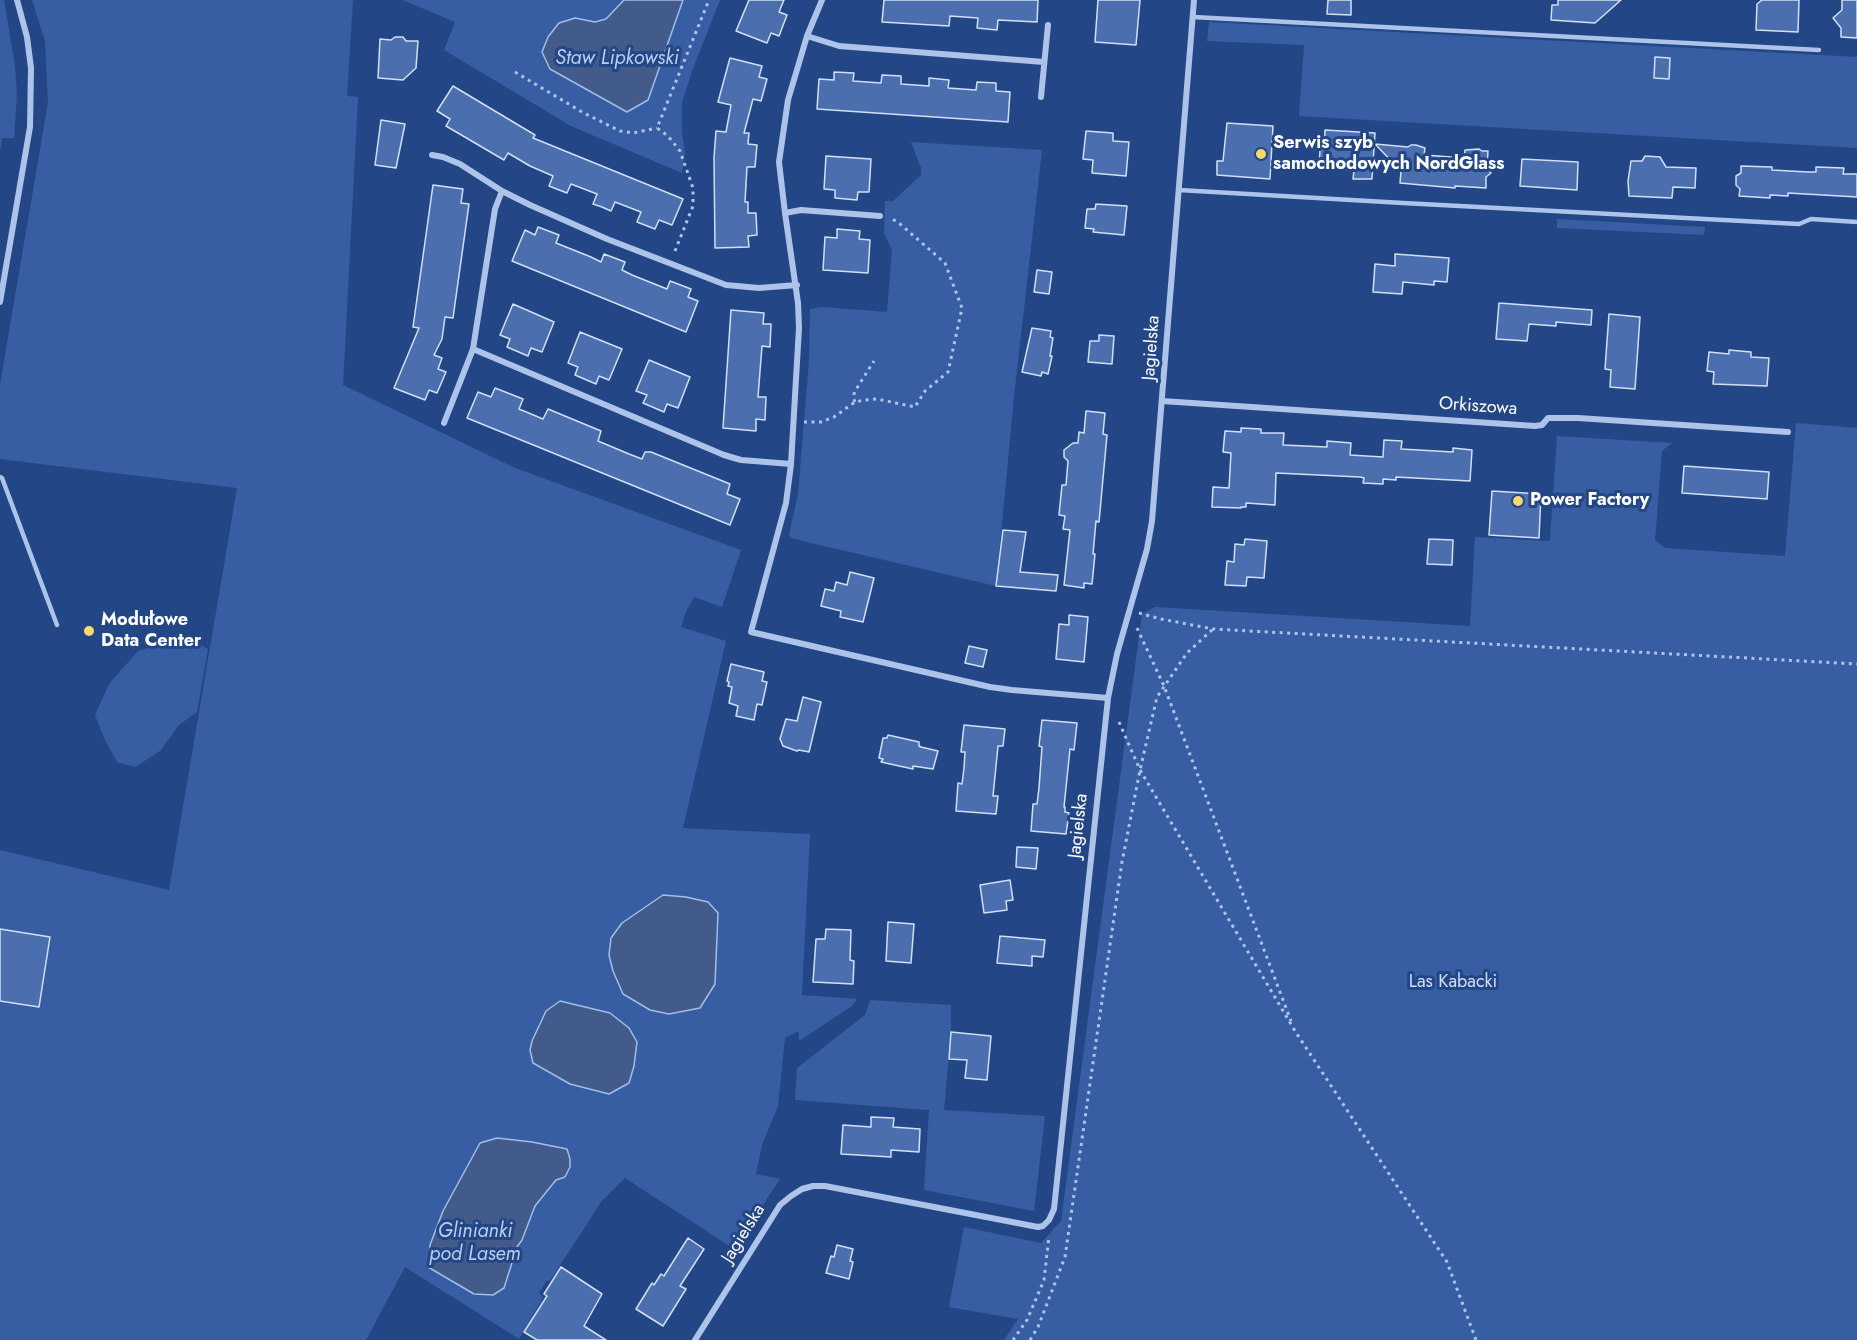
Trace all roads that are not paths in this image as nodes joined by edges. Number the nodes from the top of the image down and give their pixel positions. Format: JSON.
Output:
{"nodes":[{"id":1,"x":17,"y":0,"type":"edge"},
{"id":2,"x":822,"y":0,"type":"edge"},
{"id":3,"x":1194,"y":0,"type":"edge"},
{"id":4,"x":1193,"y":17,"type":"junction"},
{"id":5,"x":1048,"y":25,"type":"dead end"},
{"id":6,"x":807,"y":36,"type":"junction"},
{"id":7,"x":1819,"y":50,"type":"dead end"},
{"id":8,"x":1044,"y":62,"type":"junction"},
{"id":9,"x":1041,"y":97,"type":"dead end"},
{"id":10,"x":432,"y":155,"type":"dead end"},
{"id":11,"x":1179,"y":190,"type":"junction"},
{"id":12,"x":502,"y":191,"type":"junction"},
{"id":13,"x":784,"y":213,"type":"junction"},
{"id":14,"x":880,"y":216,"type":"road end"},
{"id":15,"x":1857,"y":222,"type":"edge"},
{"id":16,"x":797,"y":285,"type":"junction"},
{"id":17,"x":0,"y":302,"type":"edge"},
{"id":18,"x":473,"y":349,"type":"junction"},
{"id":19,"x":1162,"y":401,"type":"junction"},
{"id":20,"x":444,"y":423,"type":"dead end"},
{"id":21,"x":1788,"y":432,"type":"dead end"},
{"id":22,"x":791,"y":464,"type":"junction"},
{"id":23,"x":0,"y":477,"type":"edge"},
{"id":24,"x":57,"y":626,"type":"dead end"},
{"id":25,"x":1108,"y":698,"type":"junction"},
{"id":26,"x":695,"y":1340,"type":"edge"}],
"edges":[{"from":1,"to":17,"type":"street"},
{"from":2,"to":6,"type":"street"},
{"from":3,"to":4,"type":"street","name":"Jagielska"},
{"from":4,"to":7,"type":"lane"},
{"from":4,"to":11,"type":"street","name":"Jagielska"},
{"from":5,"to":8,"type":"street"},
{"from":6,"to":8,"type":"street"},
{"from":6,"to":13,"type":"street"},
{"from":8,"to":9,"type":"street"},
{"from":10,"to":12,"type":"street"},
{"from":11,"to":15,"type":"lane"},
{"from":11,"to":19,"type":"street","name":"Jagielska"},
{"from":12,"to":16,"type":"street"},
{"from":12,"to":18,"type":"street"},
{"from":13,"to":14,"type":"street"},
{"from":13,"to":16,"type":"street"},
{"from":16,"to":22,"type":"street"},
{"from":18,"to":20,"type":"street"},
{"from":18,"to":22,"type":"street"},
{"from":19,"to":21,"type":"street","name":"Orkiszowa"},
{"from":19,"to":25,"type":"street","name":"Jagielska"},
{"from":22,"to":25,"type":"street"},
{"from":23,"to":24,"type":"lane"},
{"from":25,"to":26,"type":"street","name":"Jagielska"}]}
